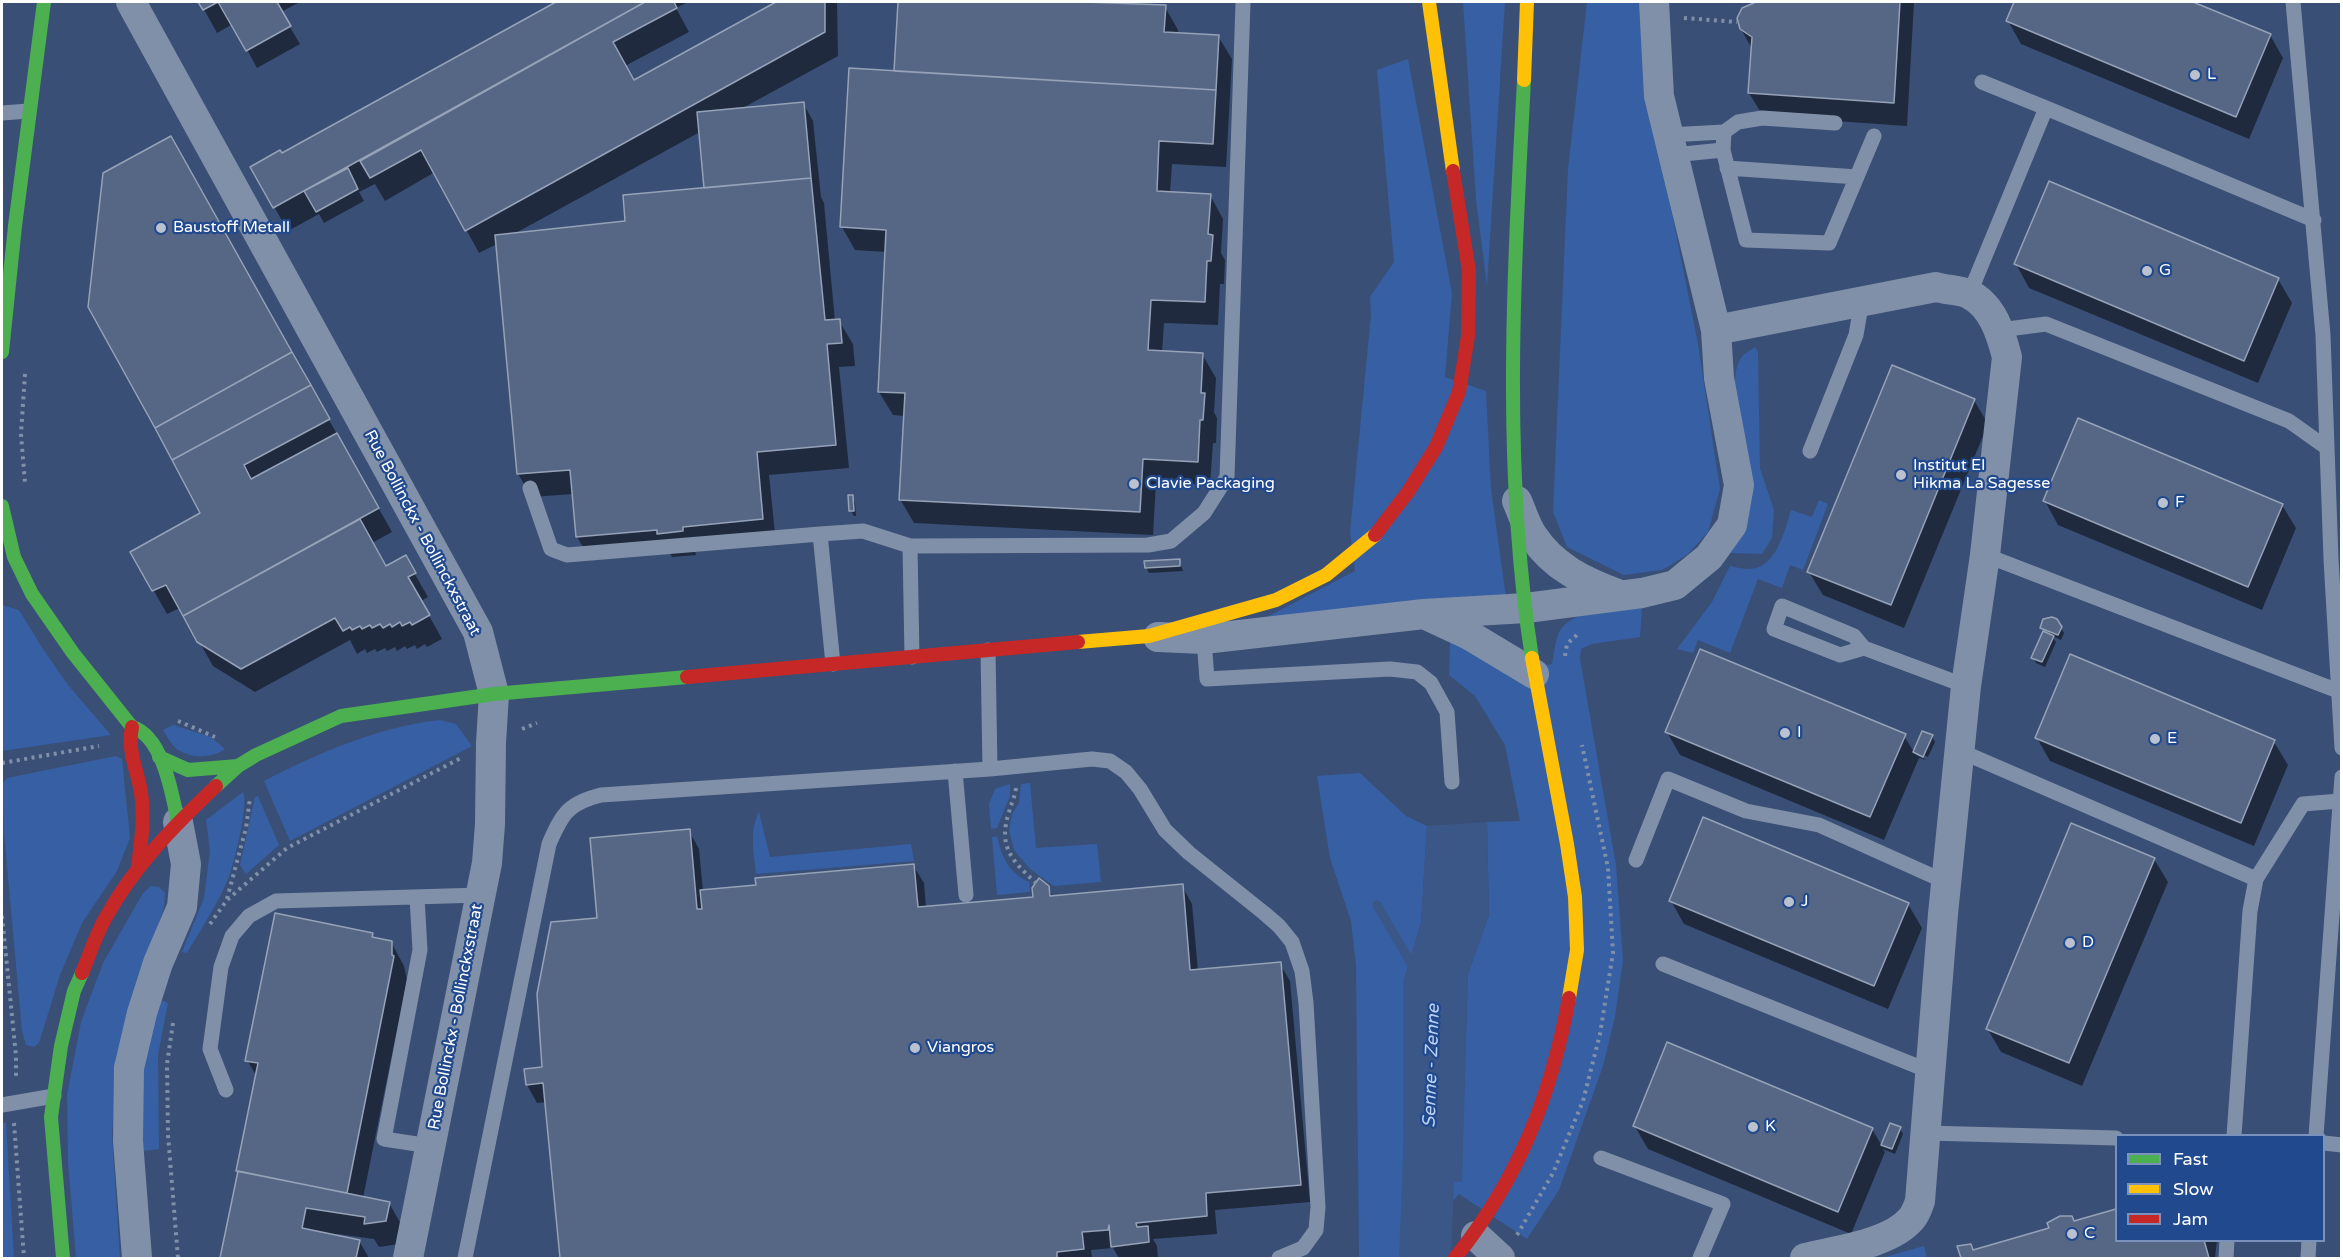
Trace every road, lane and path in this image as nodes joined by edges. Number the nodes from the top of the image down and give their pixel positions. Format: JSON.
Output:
{"nodes":[{"id":1,"x":44,"y":2,"type":"edge"},
{"id":2,"x":131,"y":2,"type":"edge"},
{"id":3,"x":1429,"y":2,"type":"edge"},
{"id":4,"x":1527,"y":2,"type":"edge"},
{"id":5,"x":2293,"y":2,"type":"edge"},
{"id":6,"x":1243,"y":3,"type":"edge"},
{"id":7,"x":1654,"y":9,"type":"edge"},
{"id":8,"x":1540,"y":12,"type":"dead end"},
{"id":9,"x":1737,"y":22,"type":"dead end"},
{"id":10,"x":1524,"y":73,"type":"junction"},
{"id":11,"x":1982,"y":82,"type":"dead end"},
{"id":12,"x":2046,"y":108,"type":"junction"},
{"id":13,"x":29,"y":111,"type":"junction"},
{"id":14,"x":2,"y":113,"type":"edge"},
{"id":15,"x":1835,"y":123,"type":"dead end"},
{"id":16,"x":1724,"y":132,"type":"junction"},
{"id":17,"x":1874,"y":136,"type":"dead end"},
{"id":18,"x":1671,"y":145,"type":"junction"},
{"id":19,"x":1723,"y":150,"type":"junction"},
{"id":20,"x":1727,"y":168,"type":"junction"},
{"id":21,"x":1857,"y":177,"type":"junction"},
{"id":22,"x":2314,"y":220,"type":"junction"},
{"id":23,"x":7,"y":254,"type":"edge"},
{"id":24,"x":1969,"y":294,"type":"junction"},
{"id":25,"x":1862,"y":300,"type":"junction"},
{"id":26,"x":1716,"y":330,"type":"junction"},
{"id":27,"x":2000,"y":330,"type":"junction"},
{"id":28,"x":2,"y":352,"type":"edge"},
{"id":29,"x":25,"y":367,"type":"dead end"},
{"id":30,"x":2327,"y":448,"type":"junction"},
{"id":31,"x":1810,"y":451,"type":"dead end"},
{"id":32,"x":530,"y":488,"type":"dead end"},
{"id":33,"x":27,"y":493,"type":"dead end"},
{"id":34,"x":1515,"y":498,"type":"junction"},
{"id":35,"x":2,"y":506,"type":"edge"},
{"id":36,"x":820,"y":534,"type":"junction"},
{"id":37,"x":910,"y":546,"type":"junction"},
{"id":38,"x":1985,"y":555,"type":"junction"},
{"id":39,"x":19,"y":571,"type":"junction"},
{"id":40,"x":2,"y":573,"type":"edge"},
{"id":41,"x":1621,"y":595,"type":"junction"},
{"id":42,"x":1526,"y":608,"type":"junction"},
{"id":43,"x":1424,"y":614,"type":"junction"},
{"id":44,"x":1586,"y":628,"type":"dead end"},
{"id":45,"x":1149,"y":636,"type":"junction"},
{"id":46,"x":1204,"y":639,"type":"junction"},
{"id":47,"x":1863,"y":648,"type":"junction"},
{"id":48,"x":988,"y":650,"type":"junction"},
{"id":49,"x":912,"y":657,"type":"junction"},
{"id":50,"x":833,"y":664,"type":"junction"},
{"id":51,"x":1566,"y":668,"type":"dead end"},
{"id":52,"x":1534,"y":674,"type":"junction"},
{"id":53,"x":1966,"y":686,"type":"junction"},
{"id":54,"x":2338,"y":690,"type":"junction"},
{"id":55,"x":494,"y":694,"type":"junction"},
{"id":56,"x":170,"y":718,"type":"dead end"},
{"id":57,"x":543,"y":720,"type":"dead end"},
{"id":58,"x":132,"y":727,"type":"junction"},
{"id":59,"x":491,"y":743,"type":"junction"},
{"id":60,"x":110,"y":745,"type":"dead end"},
{"id":61,"x":2342,"y":748,"type":"edge"},
{"id":62,"x":1960,"y":751,"type":"junction"},
{"id":63,"x":159,"y":757,"type":"junction"},
{"id":64,"x":2,"y":763,"type":"edge"},
{"id":65,"x":238,"y":766,"type":"junction"},
{"id":66,"x":990,"y":769,"type":"junction"},
{"id":67,"x":955,"y":771,"type":"junction"},
{"id":68,"x":2342,"y":777,"type":"edge"},
{"id":69,"x":1452,"y":782,"type":"dead end"},
{"id":70,"x":2340,"y":801,"type":"junction"},
{"id":71,"x":178,"y":822,"type":"junction"},
{"id":72,"x":1636,"y":860,"type":"dead end"},
{"id":73,"x":138,"y":867,"type":"junction"},
{"id":74,"x":2256,"y":879,"type":"junction"},
{"id":75,"x":1946,"y":882,"type":"junction"},
{"id":76,"x":481,"y":895,"type":"junction"},
{"id":77,"x":966,"y":895,"type":"dead end"},
{"id":78,"x":417,"y":897,"type":"junction"},
{"id":79,"x":227,"y":900,"type":"junction"},
{"id":80,"x":208,"y":927,"type":"dead end"},
{"id":81,"x":1663,"y":964,"type":"dead end"},
{"id":82,"x":174,"y":1012,"type":"dead end"},
{"id":83,"x":1929,"y":1071,"type":"junction"},
{"id":84,"x":226,"y":1090,"type":"dead end"},
{"id":85,"x":54,"y":1096,"type":"junction"},
{"id":86,"x":2,"y":1105,"type":"edge"},
{"id":87,"x":1926,"y":1133,"type":"junction"},
{"id":88,"x":2234,"y":1134,"type":"edge"},
{"id":89,"x":2316,"y":1134,"type":"edge"},
{"id":90,"x":2115,"y":1138,"type":"edge"},
{"id":91,"x":2325,"y":1143,"type":"edge"},
{"id":92,"x":2342,"y":1145,"type":"edge"},
{"id":93,"x":430,"y":1146,"type":"junction"},
{"id":94,"x":1601,"y":1158,"type":"dead end"},
{"id":95,"x":1476,"y":1236,"type":"junction"},
{"id":96,"x":2228,"y":1242,"type":"edge"},
{"id":97,"x":2309,"y":1242,"type":"edge"},
{"id":98,"x":1838,"y":1254,"type":"edge"},
{"id":99,"x":63,"y":1258,"type":"edge"},
{"id":100,"x":137,"y":1258,"type":"edge"},
{"id":101,"x":178,"y":1258,"type":"edge"},
{"id":102,"x":408,"y":1258,"type":"edge"},
{"id":103,"x":465,"y":1258,"type":"edge"},
{"id":104,"x":1279,"y":1258,"type":"edge"},
{"id":105,"x":1455,"y":1258,"type":"edge"},
{"id":106,"x":1500,"y":1258,"type":"edge"},
{"id":107,"x":1700,"y":1258,"type":"edge"},
{"id":108,"x":1805,"y":1258,"type":"edge"},
{"id":109,"x":2226,"y":1258,"type":"edge"},
{"id":110,"x":2308,"y":1258,"type":"edge"}],
"edges":[{"from":1,"to":13,"type":"main road"},
{"from":2,"to":55,"type":"street","name":"Rue Bollinckx - Bollinckxstraat"},
{"from":3,"to":45,"type":"main road"},
{"from":4,"to":10,"type":"main road"},
{"from":5,"to":22,"type":"lane"},
{"from":6,"to":37,"type":"lane"},
{"from":7,"to":9,"type":"path"},
{"from":7,"to":18,"type":"street"},
{"from":8,"to":10,"type":"main road"},
{"from":10,"to":34,"type":"main road"},
{"from":11,"to":12,"type":"lane"},
{"from":12,"to":22,"type":"lane"},
{"from":12,"to":24,"type":"lane"},
{"from":13,"to":14,"type":"lane"},
{"from":13,"to":23,"type":"main road"},
{"from":15,"to":16,"type":"lane"},
{"from":16,"to":18,"type":"lane"},
{"from":16,"to":19,"type":"lane"},
{"from":17,"to":21,"type":"lane"},
{"from":18,"to":19,"type":"lane"},
{"from":18,"to":26,"type":"street"},
{"from":19,"to":20,"type":"lane"},
{"from":20,"to":21,"type":"lane"},
{"from":20,"to":21,"type":"lane"},
{"from":22,"to":30,"type":"lane"},
{"from":23,"to":28,"type":"main road"},
{"from":24,"to":25,"type":"street"},
{"from":24,"to":27,"type":"street"},
{"from":25,"to":26,"type":"street"},
{"from":25,"to":31,"type":"lane"},
{"from":26,"to":41,"type":"street"},
{"from":27,"to":30,"type":"lane"},
{"from":27,"to":38,"type":"street"},
{"from":29,"to":33,"type":"path"},
{"from":30,"to":54,"type":"lane"},
{"from":32,"to":36,"type":"lane"},
{"from":34,"to":41,"type":"street"},
{"from":34,"to":42,"type":"main road"},
{"from":35,"to":39,"type":"main road"},
{"from":36,"to":37,"type":"lane"},
{"from":36,"to":50,"type":"lane"},
{"from":37,"to":49,"type":"lane"},
{"from":38,"to":53,"type":"street"},
{"from":38,"to":54,"type":"lane"},
{"from":39,"to":40,"type":"lane"},
{"from":39,"to":58,"type":"main road"},
{"from":41,"to":42,"type":"street"},
{"from":42,"to":43,"type":"street"},
{"from":42,"to":52,"type":"main road"},
{"from":43,"to":46,"type":"street"},
{"from":43,"to":52,"type":"street"},
{"from":44,"to":51,"type":"path"},
{"from":45,"to":46,"type":"street"},
{"from":45,"to":48,"type":"main road"},
{"from":46,"to":69,"type":"lane"},
{"from":47,"to":47,"type":"lane"},
{"from":47,"to":53,"type":"lane"},
{"from":48,"to":49,"type":"main road"},
{"from":48,"to":66,"type":"lane"},
{"from":49,"to":50,"type":"main road"},
{"from":50,"to":55,"type":"main road"},
{"from":52,"to":95,"type":"main road"},
{"from":53,"to":62,"type":"street"},
{"from":54,"to":61,"type":"lane"},
{"from":55,"to":59,"type":"street","name":"Rue Bollinckx - Bollinckxstraat"},
{"from":55,"to":65,"type":"main road"},
{"from":56,"to":65,"type":"path"},
{"from":57,"to":59,"type":"path"},
{"from":58,"to":63,"type":"main road"},
{"from":58,"to":73,"type":"main road"},
{"from":59,"to":76,"type":"street","name":"Rue Bollinckx - Bollinckxstraat"},
{"from":59,"to":79,"type":"path"},
{"from":60,"to":64,"type":"path"},
{"from":62,"to":74,"type":"lane"},
{"from":62,"to":75,"type":"street"},
{"from":63,"to":65,"type":"main road"},
{"from":63,"to":71,"type":"main road"},
{"from":65,"to":71,"type":"main road"},
{"from":65,"to":79,"type":"path"},
{"from":66,"to":67,"type":"lane"},
{"from":66,"to":104,"type":"lane"},
{"from":67,"to":77,"type":"lane"},
{"from":67,"to":103,"type":"lane"},
{"from":68,"to":70,"type":"lane"},
{"from":70,"to":74,"type":"lane"},
{"from":70,"to":89,"type":"lane"},
{"from":71,"to":73,"type":"main road"},
{"from":71,"to":100,"type":"street"},
{"from":72,"to":75,"type":"lane"},
{"from":73,"to":85,"type":"main road"},
{"from":74,"to":88,"type":"lane"},
{"from":75,"to":83,"type":"street"},
{"from":76,"to":78,"type":"lane"},
{"from":76,"to":93,"type":"street","name":"Rue Bollinckx - Bollinckxstraat"},
{"from":78,"to":84,"type":"lane"},
{"from":78,"to":93,"type":"lane"},
{"from":79,"to":80,"type":"path"},
{"from":81,"to":83,"type":"lane"},
{"from":82,"to":101,"type":"path"},
{"from":83,"to":87,"type":"street"},
{"from":85,"to":86,"type":"lane"},
{"from":85,"to":99,"type":"main road"},
{"from":87,"to":90,"type":"lane"},
{"from":87,"to":98,"type":"street"},
{"from":91,"to":92,"type":"lane"},
{"from":93,"to":102,"type":"street","name":"Rue Bollinckx - Bollinckxstraat"},
{"from":94,"to":107,"type":"lane"},
{"from":95,"to":105,"type":"main road"},
{"from":95,"to":106,"type":"street"},
{"from":96,"to":109,"type":"lane"},
{"from":97,"to":110,"type":"lane"},
{"from":98,"to":108,"type":"street"}]}
